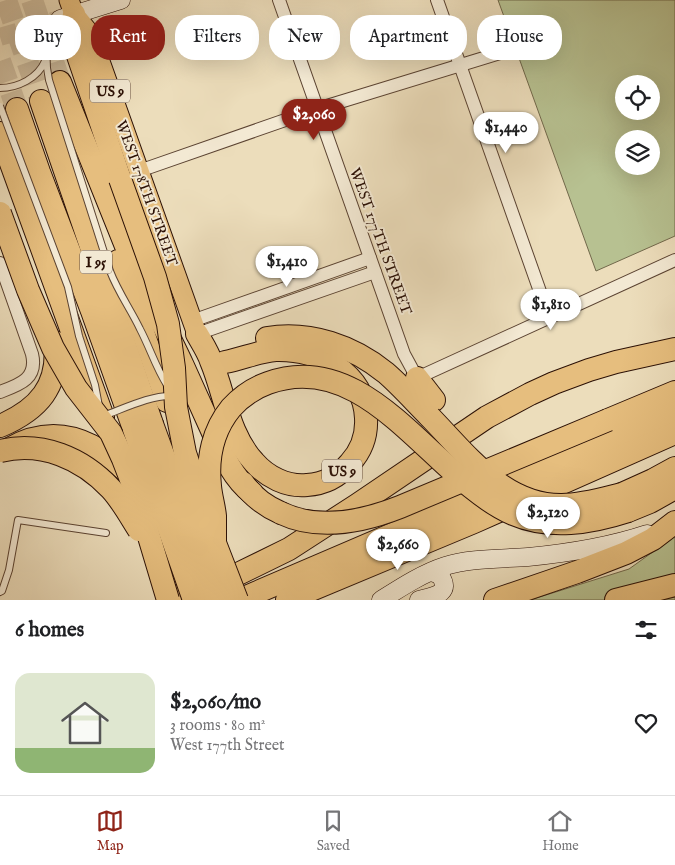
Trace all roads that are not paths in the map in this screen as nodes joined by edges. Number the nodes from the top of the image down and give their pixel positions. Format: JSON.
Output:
{"nodes":[{"id":1,"x":121,"y":0,"type":"edge"},
{"id":2,"x":278,"y":0,"type":"edge"},
{"id":3,"x":437,"y":0,"type":"edge"},
{"id":4,"x":68,"y":11,"type":"edge"},
{"id":5,"x":45,"y":60,"type":"edge"},
{"id":6,"x":46,"y":60,"type":"edge"},
{"id":7,"x":479,"y":60,"type":"edge"},
{"id":8,"x":460,"y":66,"type":"junction"},
{"id":9,"x":0,"y":88,"type":"edge"},
{"id":10,"x":40,"y":101,"type":"tunnel mouth"},
{"id":11,"x":8,"y":107,"type":"edge"},
{"id":12,"x":317,"y":109,"type":"junction"},
{"id":13,"x":0,"y":133,"type":"edge"},
{"id":14,"x":139,"y":171,"type":"junction"},
{"id":15,"x":24,"y":199,"type":"junction"},
{"id":16,"x":0,"y":213,"type":"edge"},
{"id":17,"x":370,"y":258,"type":"junction"},
{"id":18,"x":675,"y":260,"type":"edge"},
{"id":19,"x":0,"y":263,"type":"edge"},
{"id":20,"x":375,"y":272,"type":"junction"},
{"id":21,"x":549,"y":317,"type":"junction"},
{"id":22,"x":194,"y":328,"type":"junction"},
{"id":23,"x":675,"y":349,"type":"edge"},
{"id":24,"x":417,"y":378,"type":"junction"},
{"id":25,"x":0,"y":392,"type":"edge"},
{"id":26,"x":675,"y":392,"type":"edge"},
{"id":27,"x":176,"y":399,"type":"junction"},
{"id":28,"x":432,"y":408,"type":"junction"},
{"id":29,"x":675,"y":413,"type":"edge"},
{"id":30,"x":102,"y":420,"type":"junction"},
{"id":31,"x":0,"y":426,"type":"edge"},
{"id":32,"x":143,"y":426,"type":"junction"},
{"id":33,"x":614,"y":429,"type":"junction"},
{"id":34,"x":675,"y":433,"type":"edge"},
{"id":35,"x":0,"y":451,"type":"edge"},
{"id":36,"x":0,"y":455,"type":"edge"},
{"id":37,"x":675,"y":468,"type":"edge"},
{"id":38,"x":675,"y":488,"type":"edge"},
{"id":39,"x":252,"y":494,"type":"junction"},
{"id":40,"x":675,"y":522,"type":"edge"},
{"id":41,"x":106,"y":533,"type":"dead end"},
{"id":42,"x":215,"y":543,"type":"junction"},
{"id":43,"x":178,"y":563,"type":"junction"},
{"id":44,"x":432,"y":572,"type":"junction"},
{"id":45,"x":311,"y":580,"type":"junction"},
{"id":46,"x":675,"y":585,"type":"edge"},
{"id":47,"x":0,"y":592,"type":"edge"},
{"id":48,"x":168,"y":600,"type":"edge"},
{"id":49,"x":193,"y":600,"type":"edge"},
{"id":50,"x":214,"y":600,"type":"edge"},
{"id":51,"x":238,"y":600,"type":"edge"},
{"id":52,"x":287,"y":600,"type":"edge"},
{"id":53,"x":381,"y":600,"type":"edge"},
{"id":54,"x":419,"y":600,"type":"edge"},
{"id":55,"x":494,"y":600,"type":"edge"},
{"id":56,"x":616,"y":600,"type":"edge"}],
"edges":[{"from":1,"to":4,"type":"main road"},
{"from":2,"to":12,"type":"street","name":"WEST 177TH STREET"},
{"from":3,"to":8,"type":"street"},
{"from":4,"to":14,"type":"main road","name":"WEST 178TH STREET","number":"US 9"},
{"from":4,"to":27,"type":"highway","number":"US 9","bridge":true},
{"from":5,"to":9,"type":"lane","bridge":true},
{"from":6,"to":27,"type":"lane","bridge":true},
{"from":7,"to":8,"type":"street"},
{"from":8,"to":12,"type":"street"},
{"from":8,"to":21,"type":"street"},
{"from":10,"to":32,"type":"highway","number":"I 95"},
{"from":11,"to":30,"type":"lane","bridge":true},
{"from":11,"to":32,"type":"highway","number":"I 95"},
{"from":12,"to":14,"type":"street"},
{"from":12,"to":17,"type":"street","name":"WEST 177TH STREET"},
{"from":13,"to":15,"type":"highway"},
{"from":14,"to":22,"type":"main road","name":"WEST 178TH STREET","number":"US 9"},
{"from":15,"to":30,"type":"highway"},
{"from":15,"to":31,"type":"highway"},
{"from":16,"to":30,"type":"highway","number":"US 9","bridge":true},
{"from":17,"to":20,"type":"street","name":"WEST 177TH STREET"},
{"from":17,"to":22,"type":"street"},
{"from":18,"to":21,"type":"street"},
{"from":19,"to":25,"type":"street"},
{"from":20,"to":22,"type":"street"},
{"from":20,"to":24,"type":"street","name":"WEST 177TH STREET"},
{"from":21,"to":24,"type":"street"},
{"from":22,"to":28,"type":"highway","number":"US 9"},
{"from":22,"to":39,"type":"highway"},
{"from":23,"to":48,"type":"highway"},
{"from":24,"to":28,"type":"highway"},
{"from":26,"to":33,"type":"highway"},
{"from":27,"to":30,"type":"lane","bridge":true},
{"from":27,"to":39,"type":"highway","number":"I 95"},
{"from":27,"to":42,"type":"highway","number":"US 9","bridge":true},
{"from":27,"to":43,"type":"highway","number":"US 9"},
{"from":27,"to":51,"type":"highway","number":"I 95","bridge":true},
{"from":28,"to":37,"type":"highway","bridge":true},
{"from":29,"to":33,"type":"highway"},
{"from":30,"to":43,"type":"highway","number":"US 9","bridge":true},
{"from":30,"to":48,"type":"highway","bridge":true},
{"from":32,"to":49,"type":"highway","number":"I 95","bridge":true},
{"from":32,"to":50,"type":"highway","number":"I 95","bridge":true},
{"from":33,"to":39,"type":"highway","bridge":true},
{"from":33,"to":45,"type":"highway","bridge":true},
{"from":34,"to":45,"type":"highway","bridge":true},
{"from":35,"to":43,"type":"highway","bridge":true},
{"from":36,"to":43,"type":"highway"},
{"from":38,"to":42,"type":"highway","bridge":true},
{"from":40,"to":44,"type":"main road"},
{"from":40,"to":55,"type":"highway"},
{"from":41,"to":47,"type":"lane"},
{"from":42,"to":51,"type":"highway","number":"US 9","bridge":true},
{"from":43,"to":48,"type":"highway","number":"US 9","bridge":true},
{"from":43,"to":49,"type":"highway","bridge":true},
{"from":43,"to":50,"type":"highway","number":"US 9","bridge":true},
{"from":44,"to":53,"type":"main road"},
{"from":44,"to":54,"type":"main road"},
{"from":45,"to":51,"type":"highway"},
{"from":45,"to":52,"type":"highway"},
{"from":46,"to":56,"type":"highway"}]}
